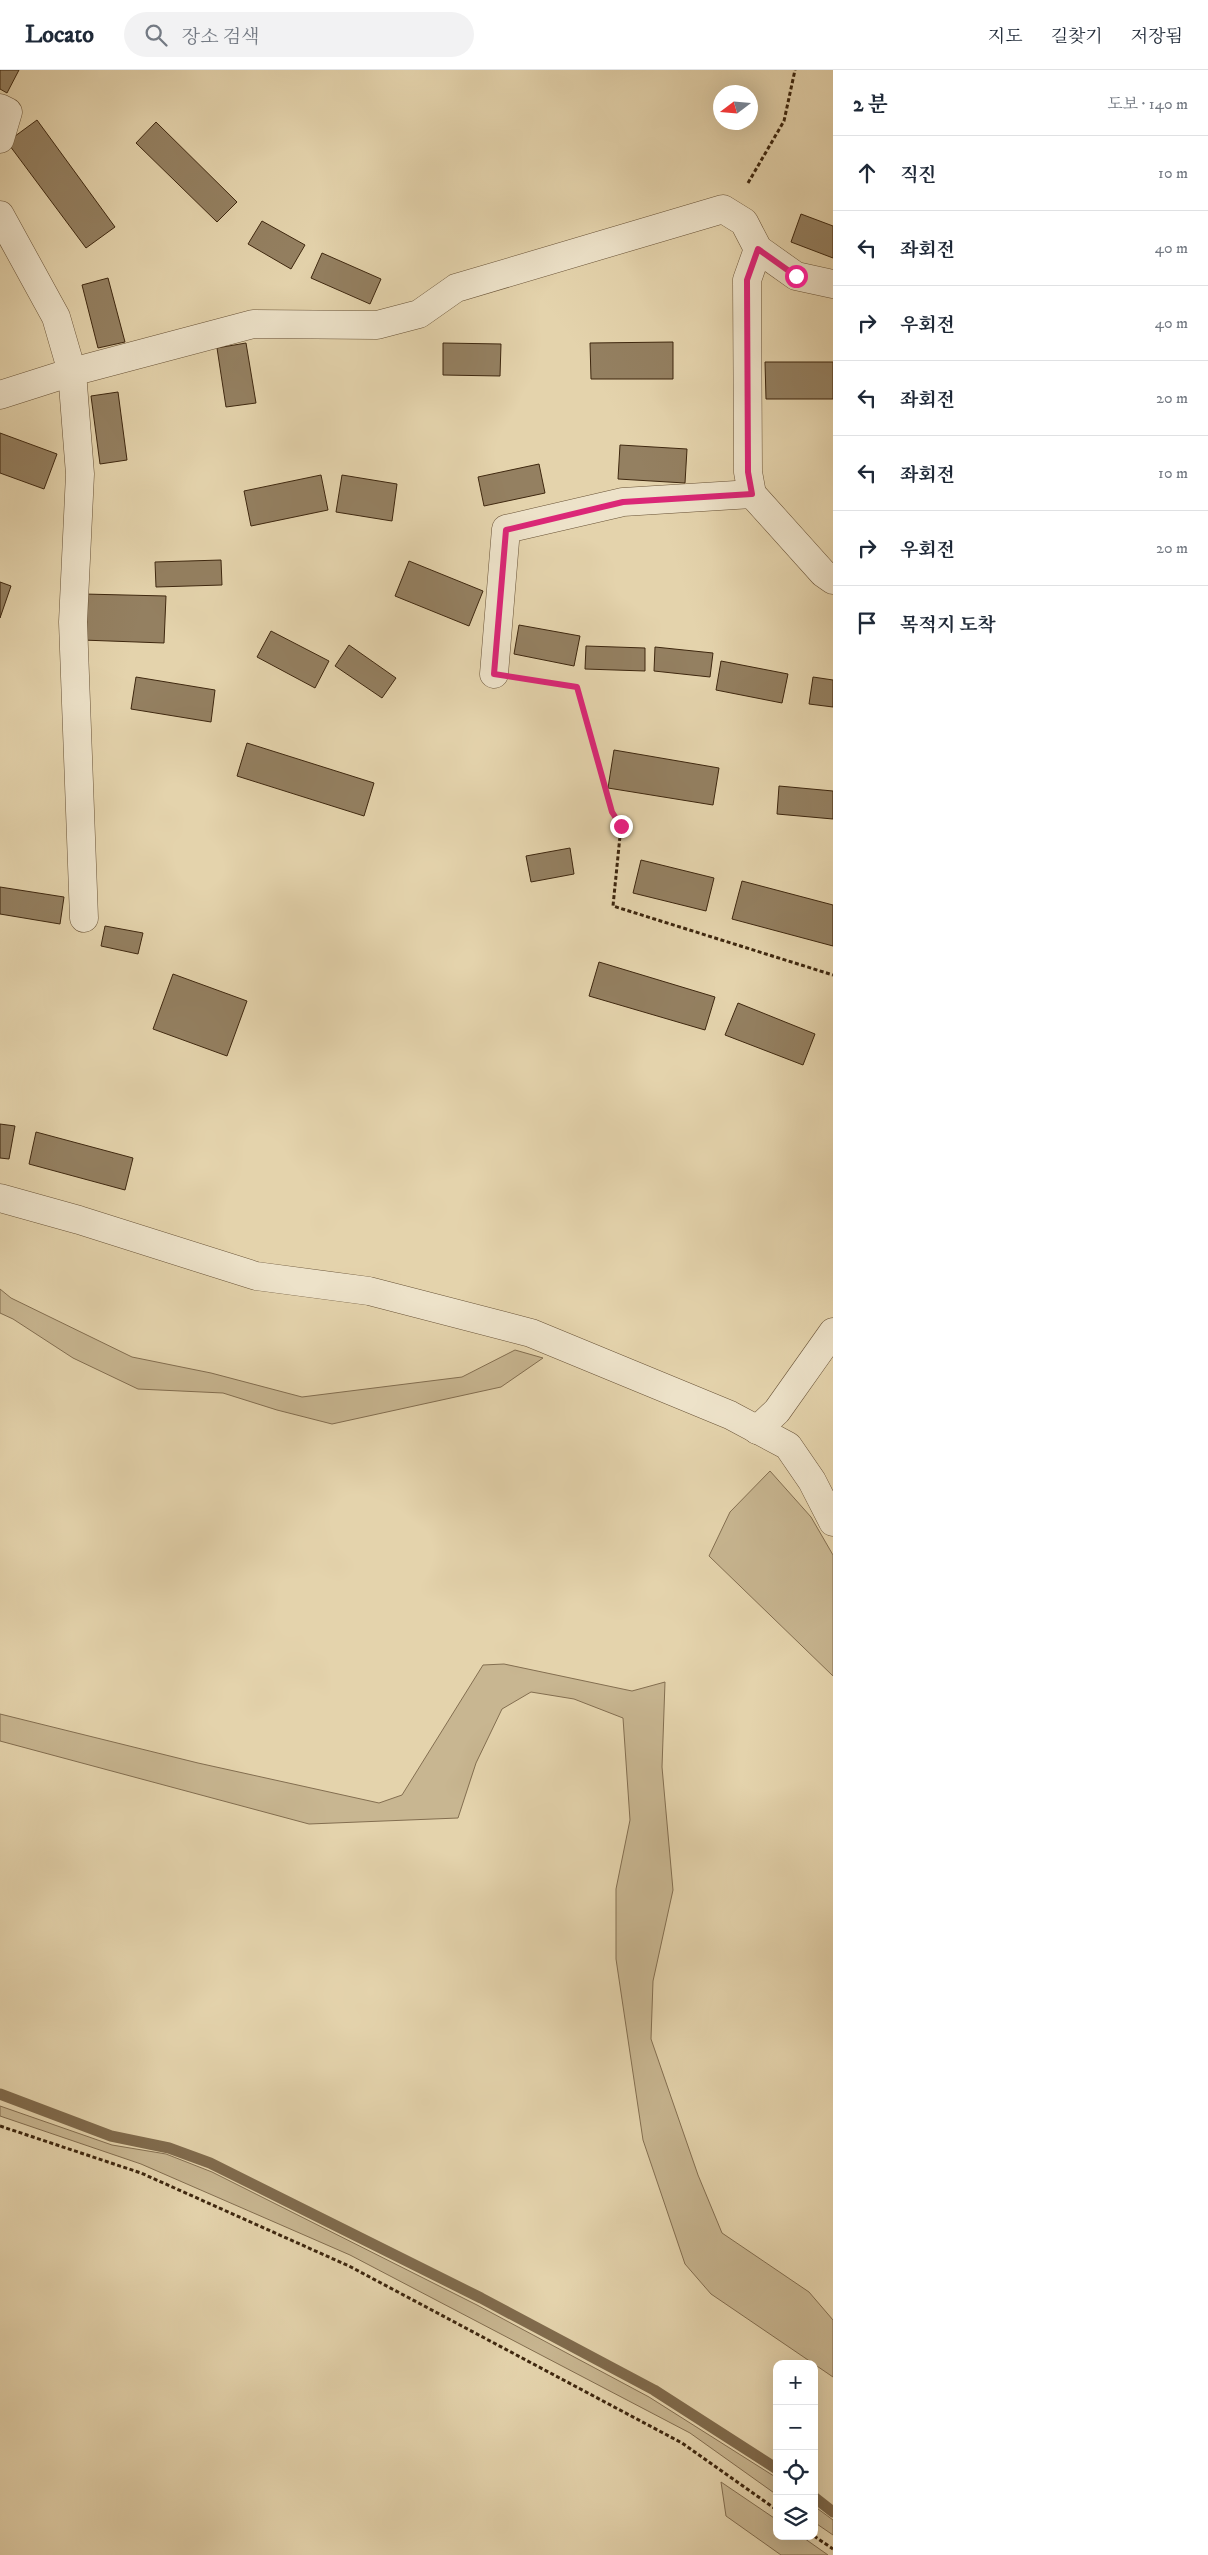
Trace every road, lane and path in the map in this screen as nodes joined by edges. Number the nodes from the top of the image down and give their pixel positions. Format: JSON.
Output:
{"nodes":[{"id":1,"x":795,"y":70,"type":"edge"},
{"id":2,"x":0,"y":108,"type":"edge"},
{"id":3,"x":0,"y":138,"type":"edge"},
{"id":4,"x":0,"y":215,"type":"edge"},
{"id":5,"x":744,"y":222,"type":"junction"},
{"id":6,"x":758,"y":249,"type":"junction"},
{"id":7,"x":833,"y":284,"type":"edge"},
{"id":8,"x":72,"y":372,"type":"junction"},
{"id":9,"x":0,"y":394,"type":"edge"},
{"id":10,"x":752,"y":494,"type":"junction"},
{"id":11,"x":833,"y":580,"type":"edge"},
{"id":12,"x":494,"y":674,"type":"joint"},
{"id":13,"x":84,"y":918,"type":"dead end"},
{"id":14,"x":833,"y":975,"type":"edge"},
{"id":15,"x":0,"y":1198,"type":"edge"},
{"id":16,"x":833,"y":1332,"type":"edge"},
{"id":17,"x":757,"y":1430,"type":"junction"},
{"id":18,"x":833,"y":1522,"type":"edge"},
{"id":19,"x":0,"y":2126,"type":"edge"},
{"id":20,"x":773,"y":2507,"type":"edge"},
{"id":21,"x":818,"y":2539,"type":"edge"},
{"id":22,"x":833,"y":2549,"type":"edge"}],
"edges":[{"from":1,"to":5,"type":"path"},
{"from":2,"to":3,"type":"street"},
{"from":4,"to":8,"type":"street"},
{"from":5,"to":6,"type":"street"},
{"from":5,"to":8,"type":"street"},
{"from":6,"to":7,"type":"street"},
{"from":6,"to":10,"type":"street"},
{"from":8,"to":9,"type":"street"},
{"from":8,"to":13,"type":"street"},
{"from":10,"to":11,"type":"street"},
{"from":10,"to":12,"type":"street"},
{"from":12,"to":14,"type":"path"},
{"from":15,"to":17,"type":"street"},
{"from":16,"to":17,"type":"street"},
{"from":17,"to":18,"type":"street"},
{"from":19,"to":20,"type":"path"},
{"from":21,"to":22,"type":"path"}]}
